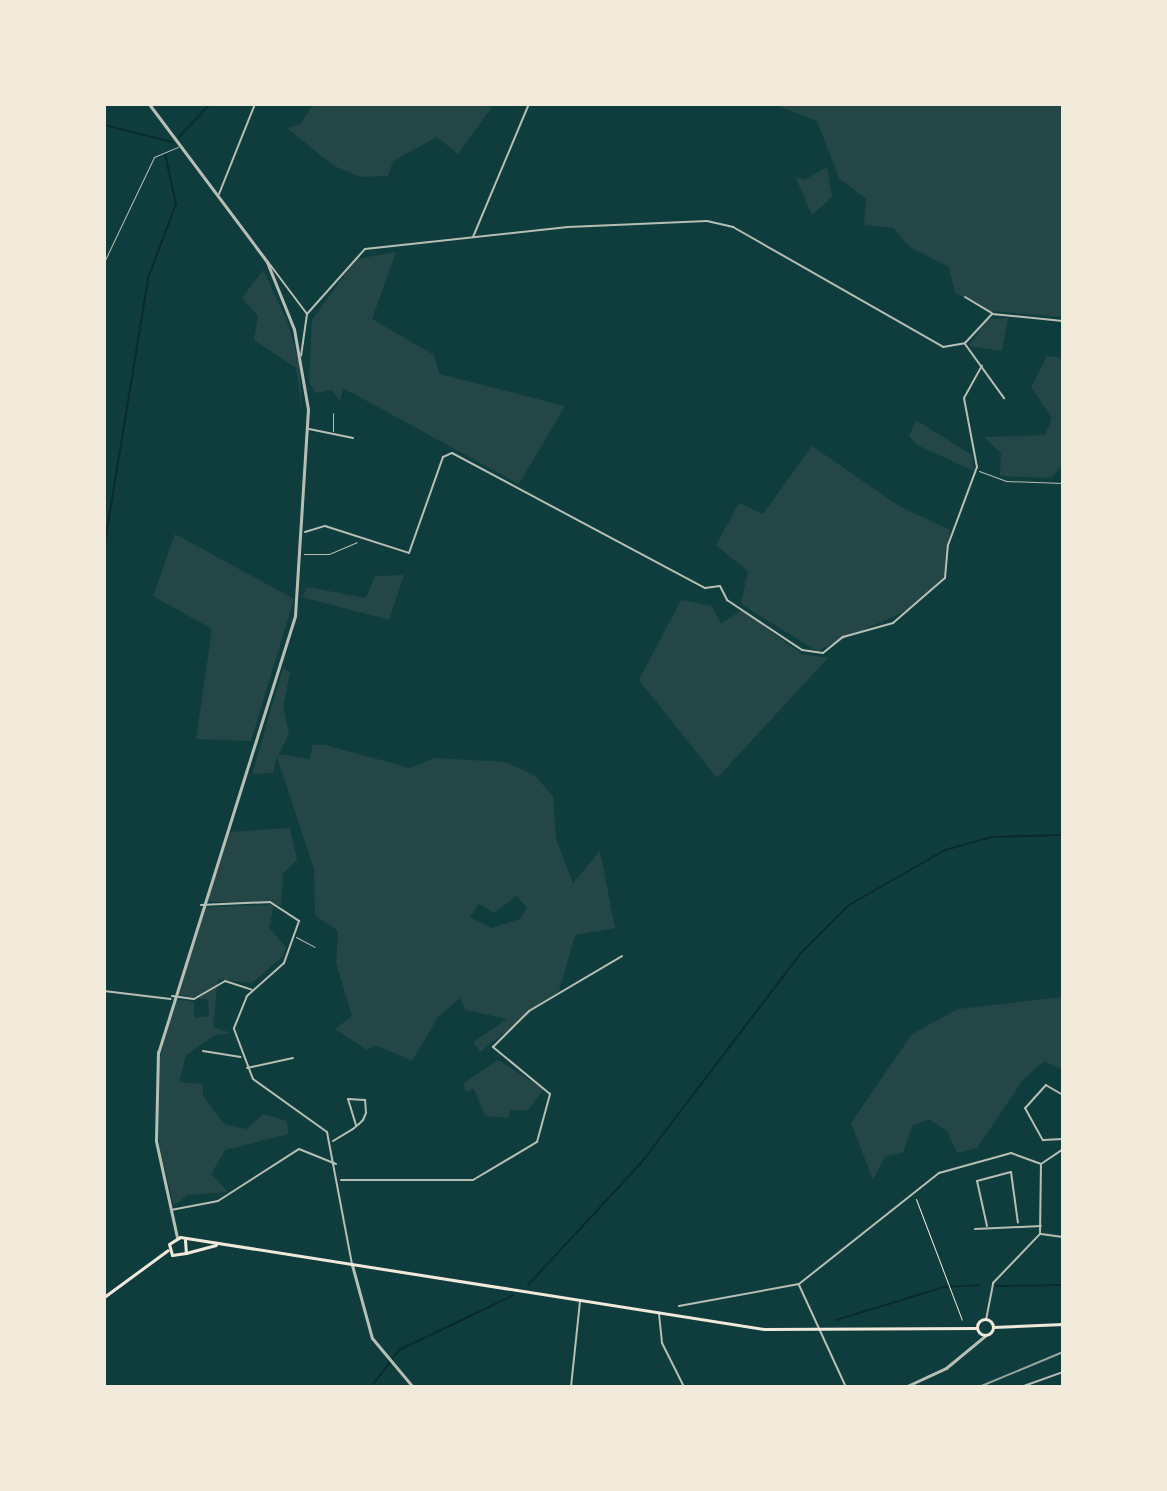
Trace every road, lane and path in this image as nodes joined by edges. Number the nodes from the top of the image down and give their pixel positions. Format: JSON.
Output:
{"nodes":[{"id":1,"x":149,"y":104,"type":"edge"},
{"id":2,"x":255,"y":104,"type":"edge"},
{"id":3,"x":529,"y":104,"type":"edge"},
{"id":4,"x":181,"y":146,"type":"junction"},
{"id":5,"x":219,"y":194,"type":"junction"},
{"id":6,"x":473,"y":238,"type":"junction"},
{"id":7,"x":104,"y":262,"type":"edge"},
{"id":8,"x":267,"y":262,"type":"junction"},
{"id":9,"x":965,"y":297,"type":"dead end"},
{"id":10,"x":307,"y":314,"type":"junction"},
{"id":11,"x":992,"y":314,"type":"junction"},
{"id":12,"x":1063,"y":321,"type":"edge"},
{"id":13,"x":965,"y":343,"type":"junction"},
{"id":14,"x":301,"y":356,"type":"junction"},
{"id":15,"x":982,"y":366,"type":"junction"},
{"id":16,"x":1004,"y":398,"type":"dead end"},
{"id":17,"x":333,"y":413,"type":"dead end"},
{"id":18,"x":308,"y":429,"type":"junction"},
{"id":19,"x":333,"y":434,"type":"junction"},
{"id":20,"x":353,"y":438,"type":"dead end"},
{"id":21,"x":977,"y":470,"type":"junction"},
{"id":22,"x":1063,"y":483,"type":"edge"},
{"id":23,"x":305,"y":532,"type":"junction"},
{"id":24,"x":357,"y":542,"type":"junction"},
{"id":25,"x":304,"y":554,"type":"junction"},
{"id":26,"x":201,"y":905,"type":"junction"},
{"id":27,"x":296,"y":937,"type":"junction"},
{"id":28,"x":315,"y":947,"type":"dead end"},
{"id":29,"x":622,"y":956,"type":"dead end"},
{"id":30,"x":104,"y":991,"type":"edge"},
{"id":31,"x":253,"y":991,"type":"junction"},
{"id":32,"x":171,"y":998,"type":"junction"},
{"id":33,"x":203,"y":1051,"type":"dead end"},
{"id":34,"x":241,"y":1057,"type":"junction"},
{"id":35,"x":293,"y":1058,"type":"dead end"},
{"id":36,"x":246,"y":1069,"type":"junction"},
{"id":37,"x":1063,"y":1095,"type":"edge"},
{"id":38,"x":356,"y":1126,"type":"junction"},
{"id":39,"x":1063,"y":1139,"type":"edge"},
{"id":40,"x":331,"y":1142,"type":"junction"},
{"id":41,"x":1063,"y":1149,"type":"edge"},
{"id":42,"x":337,"y":1164,"type":"junction"},
{"id":43,"x":1041,"y":1164,"type":"junction"},
{"id":44,"x":340,"y":1181,"type":"junction"},
{"id":45,"x":915,"y":1197,"type":"junction"},
{"id":46,"x":170,"y":1211,"type":"junction"},
{"id":47,"x":1018,"y":1223,"type":"junction"},
{"id":48,"x":987,"y":1226,"type":"junction"},
{"id":49,"x":1042,"y":1227,"type":"junction"},
{"id":50,"x":975,"y":1229,"type":"dead end"},
{"id":51,"x":1040,"y":1234,"type":"junction"},
{"id":52,"x":177,"y":1237,"type":"junction"},
{"id":53,"x":1063,"y":1237,"type":"edge"},
{"id":54,"x":185,"y":1240,"type":"junction"},
{"id":55,"x":216,"y":1245,"type":"junction"},
{"id":56,"x":169,"y":1250,"type":"junction"},
{"id":57,"x":186,"y":1253,"type":"junction"},
{"id":58,"x":352,"y":1265,"type":"junction"},
{"id":59,"x":799,"y":1284,"type":"junction"},
{"id":60,"x":104,"y":1297,"type":"edge"},
{"id":61,"x":580,"y":1300,"type":"junction"},
{"id":62,"x":679,"y":1306,"type":"dead end"},
{"id":63,"x":660,"y":1312,"type":"junction"},
{"id":64,"x":962,"y":1320,"type":"dead end"},
{"id":65,"x":986,"y":1320,"type":"junction"},
{"id":66,"x":1063,"y":1324,"type":"edge"},
{"id":67,"x":993,"y":1327,"type":"junction"},
{"id":68,"x":977,"y":1328,"type":"junction"},
{"id":69,"x":822,"y":1333,"type":"junction"},
{"id":70,"x":986,"y":1335,"type":"junction"},
{"id":71,"x":1063,"y":1372,"type":"edge"},
{"id":72,"x":1033,"y":1385,"type":"edge"},
{"id":73,"x":413,"y":1387,"type":"edge"},
{"id":74,"x":571,"y":1387,"type":"edge"},
{"id":75,"x":684,"y":1387,"type":"edge"},
{"id":76,"x":846,"y":1387,"type":"edge"},
{"id":77,"x":905,"y":1387,"type":"edge"},
{"id":78,"x":1021,"y":1387,"type":"edge"}],
"edges":[{"from":1,"to":4,"type":"street"},
{"from":2,"to":5,"type":"street"},
{"from":3,"to":6,"type":"street"},
{"from":4,"to":5,"type":"street"},
{"from":4,"to":7,"type":"lane"},
{"from":5,"to":8,"type":"street"},
{"from":6,"to":10,"type":"street"},
{"from":6,"to":13,"type":"street"},
{"from":8,"to":10,"type":"street"},
{"from":8,"to":14,"type":"street"},
{"from":9,"to":11,"type":"street"},
{"from":10,"to":14,"type":"street"},
{"from":11,"to":12,"type":"street"},
{"from":11,"to":13,"type":"street"},
{"from":13,"to":15,"type":"street"},
{"from":14,"to":18,"type":"street"},
{"from":15,"to":16,"type":"street"},
{"from":15,"to":21,"type":"street"},
{"from":17,"to":19,"type":"lane"},
{"from":18,"to":19,"type":"street"},
{"from":18,"to":23,"type":"street"},
{"from":19,"to":20,"type":"street"},
{"from":21,"to":22,"type":"lane"},
{"from":21,"to":24,"type":"street"},
{"from":23,"to":24,"type":"street"},
{"from":23,"to":25,"type":"street"},
{"from":24,"to":25,"type":"lane"},
{"from":25,"to":26,"type":"street"},
{"from":26,"to":27,"type":"street"},
{"from":26,"to":32,"type":"street"},
{"from":27,"to":28,"type":"lane"},
{"from":27,"to":31,"type":"street"},
{"from":29,"to":44,"type":"street"},
{"from":30,"to":32,"type":"street"},
{"from":31,"to":32,"type":"street"},
{"from":31,"to":34,"type":"street"},
{"from":32,"to":46,"type":"street"},
{"from":33,"to":34,"type":"street"},
{"from":34,"to":36,"type":"street"},
{"from":35,"to":36,"type":"street"},
{"from":36,"to":40,"type":"street"},
{"from":37,"to":39,"type":"street"},
{"from":38,"to":38,"type":"street"},
{"from":38,"to":40,"type":"street"},
{"from":40,"to":42,"type":"street"},
{"from":41,"to":43,"type":"street"},
{"from":42,"to":44,"type":"street"},
{"from":42,"to":46,"type":"street"},
{"from":43,"to":45,"type":"street"},
{"from":43,"to":49,"type":"street"},
{"from":44,"to":58,"type":"street"},
{"from":45,"to":59,"type":"street"},
{"from":45,"to":64,"type":"path"},
{"from":46,"to":52,"type":"street"},
{"from":47,"to":48,"type":"street"},
{"from":47,"to":48,"type":"street"},
{"from":47,"to":49,"type":"street"},
{"from":48,"to":50,"type":"street"},
{"from":49,"to":51,"type":"street"},
{"from":51,"to":53,"type":"street"},
{"from":51,"to":65,"type":"street"},
{"from":52,"to":54,"type":"main road"},
{"from":52,"to":56,"type":"main road"},
{"from":54,"to":55,"type":"main road"},
{"from":54,"to":57,"type":"main road"},
{"from":55,"to":57,"type":"main road"},
{"from":55,"to":58,"type":"main road"},
{"from":56,"to":57,"type":"main road"},
{"from":56,"to":60,"type":"main road"},
{"from":58,"to":61,"type":"main road"},
{"from":58,"to":73,"type":"street"},
{"from":59,"to":62,"type":"street"},
{"from":59,"to":69,"type":"street"},
{"from":61,"to":63,"type":"main road"},
{"from":61,"to":74,"type":"street"},
{"from":63,"to":69,"type":"main road"},
{"from":63,"to":75,"type":"street"},
{"from":65,"to":67,"type":"main road"},
{"from":65,"to":68,"type":"main road"},
{"from":66,"to":67,"type":"main road"},
{"from":67,"to":70,"type":"main road"},
{"from":68,"to":69,"type":"main road"},
{"from":68,"to":70,"type":"main road"},
{"from":69,"to":76,"type":"street"},
{"from":70,"to":77,"type":"street"},
{"from":71,"to":72,"type":"street"},
{"from":72,"to":78,"type":"street"}]}
